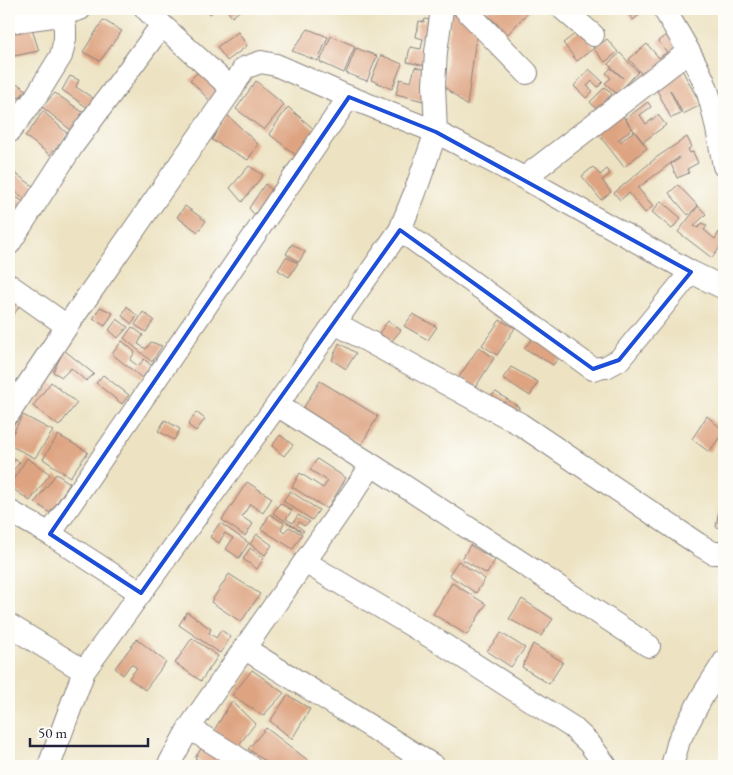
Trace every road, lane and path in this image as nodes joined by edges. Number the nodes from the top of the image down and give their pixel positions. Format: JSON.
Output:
{"nodes":[{"id":1,"x":146,"y":9,"type":"edge"},
{"id":2,"x":442,"y":9,"type":"edge"},
{"id":3,"x":465,"y":9,"type":"edge"},
{"id":4,"x":563,"y":9,"type":"edge"},
{"id":5,"x":664,"y":9,"type":"edge"},
{"id":6,"x":71,"y":11,"type":"edge"},
{"id":7,"x":9,"y":22,"type":"edge"},
{"id":8,"x":162,"y":26,"type":"junction"},
{"id":9,"x":594,"y":35,"type":"dead end"},
{"id":10,"x":688,"y":52,"type":"junction"},
{"id":11,"x":527,"y":73,"type":"dead end"},
{"id":12,"x":232,"y":89,"type":"junction"},
{"id":13,"x":715,"y":92,"type":"edge"},
{"id":14,"x":349,"y":97,"type":"junction"},
{"id":15,"x":9,"y":132,"type":"edge"},
{"id":16,"x":436,"y":132,"type":"junction"},
{"id":17,"x":724,"y":166,"type":"edge"},
{"id":18,"x":524,"y":178,"type":"junction"},
{"id":19,"x":400,"y":230,"type":"junction"},
{"id":20,"x":9,"y":244,"type":"edge"},
{"id":21,"x":691,"y":272,"type":"junction"},
{"id":22,"x":9,"y":285,"type":"edge"},
{"id":23,"x":724,"y":288,"type":"edge"},
{"id":24,"x":335,"y":323,"type":"junction"},
{"id":25,"x":66,"y":326,"type":"junction"},
{"id":26,"x":277,"y":405,"type":"junction"},
{"id":27,"x":9,"y":413,"type":"edge"},
{"id":28,"x":372,"y":465,"type":"junction"},
{"id":29,"x":9,"y":511,"type":"edge"},
{"id":30,"x":50,"y":534,"type":"junction"},
{"id":31,"x":724,"y":553,"type":"edge"},
{"id":32,"x":305,"y":562,"type":"junction"},
{"id":33,"x":141,"y":592,"type":"junction"},
{"id":34,"x":9,"y":625,"type":"edge"},
{"id":35,"x":649,"y":646,"type":"dead end"},
{"id":36,"x":244,"y":648,"type":"junction"},
{"id":37,"x":724,"y":662,"type":"edge"},
{"id":38,"x":84,"y":671,"type":"junction"},
{"id":39,"x":189,"y":728,"type":"junction"},
{"id":40,"x":49,"y":766,"type":"edge"},
{"id":41,"x":168,"y":766,"type":"edge"},
{"id":42,"x":249,"y":766,"type":"edge"},
{"id":43,"x":434,"y":766,"type":"edge"},
{"id":44,"x":606,"y":766,"type":"edge"},
{"id":45,"x":672,"y":766,"type":"edge"}],
"edges":[{"from":1,"to":8,"type":"street"},
{"from":2,"to":16,"type":"street"},
{"from":3,"to":11,"type":"street"},
{"from":4,"to":9,"type":"street"},
{"from":5,"to":10,"type":"street"},
{"from":6,"to":7,"type":"street"},
{"from":6,"to":15,"type":"street"},
{"from":8,"to":12,"type":"street"},
{"from":8,"to":20,"type":"street"},
{"from":10,"to":13,"type":"street"},
{"from":10,"to":18,"type":"street"},
{"from":12,"to":14,"type":"street"},
{"from":12,"to":25,"type":"street"},
{"from":13,"to":17,"type":"street"},
{"from":14,"to":16,"type":"street"},
{"from":14,"to":30,"type":"street"},
{"from":16,"to":18,"type":"street"},
{"from":16,"to":19,"type":"street"},
{"from":18,"to":21,"type":"street"},
{"from":19,"to":21,"type":"street"},
{"from":19,"to":24,"type":"street"},
{"from":21,"to":23,"type":"street"},
{"from":22,"to":25,"type":"street"},
{"from":24,"to":26,"type":"street"},
{"from":24,"to":31,"type":"street"},
{"from":25,"to":27,"type":"street"},
{"from":26,"to":28,"type":"street"},
{"from":26,"to":33,"type":"street"},
{"from":28,"to":32,"type":"street"},
{"from":28,"to":35,"type":"street"},
{"from":29,"to":30,"type":"street"},
{"from":30,"to":33,"type":"street"},
{"from":32,"to":36,"type":"street"},
{"from":32,"to":44,"type":"street"},
{"from":33,"to":38,"type":"street"},
{"from":34,"to":38,"type":"street"},
{"from":36,"to":39,"type":"street"},
{"from":36,"to":43,"type":"street"},
{"from":37,"to":45,"type":"street"},
{"from":38,"to":40,"type":"street"},
{"from":39,"to":41,"type":"street"},
{"from":39,"to":42,"type":"street"}]}
